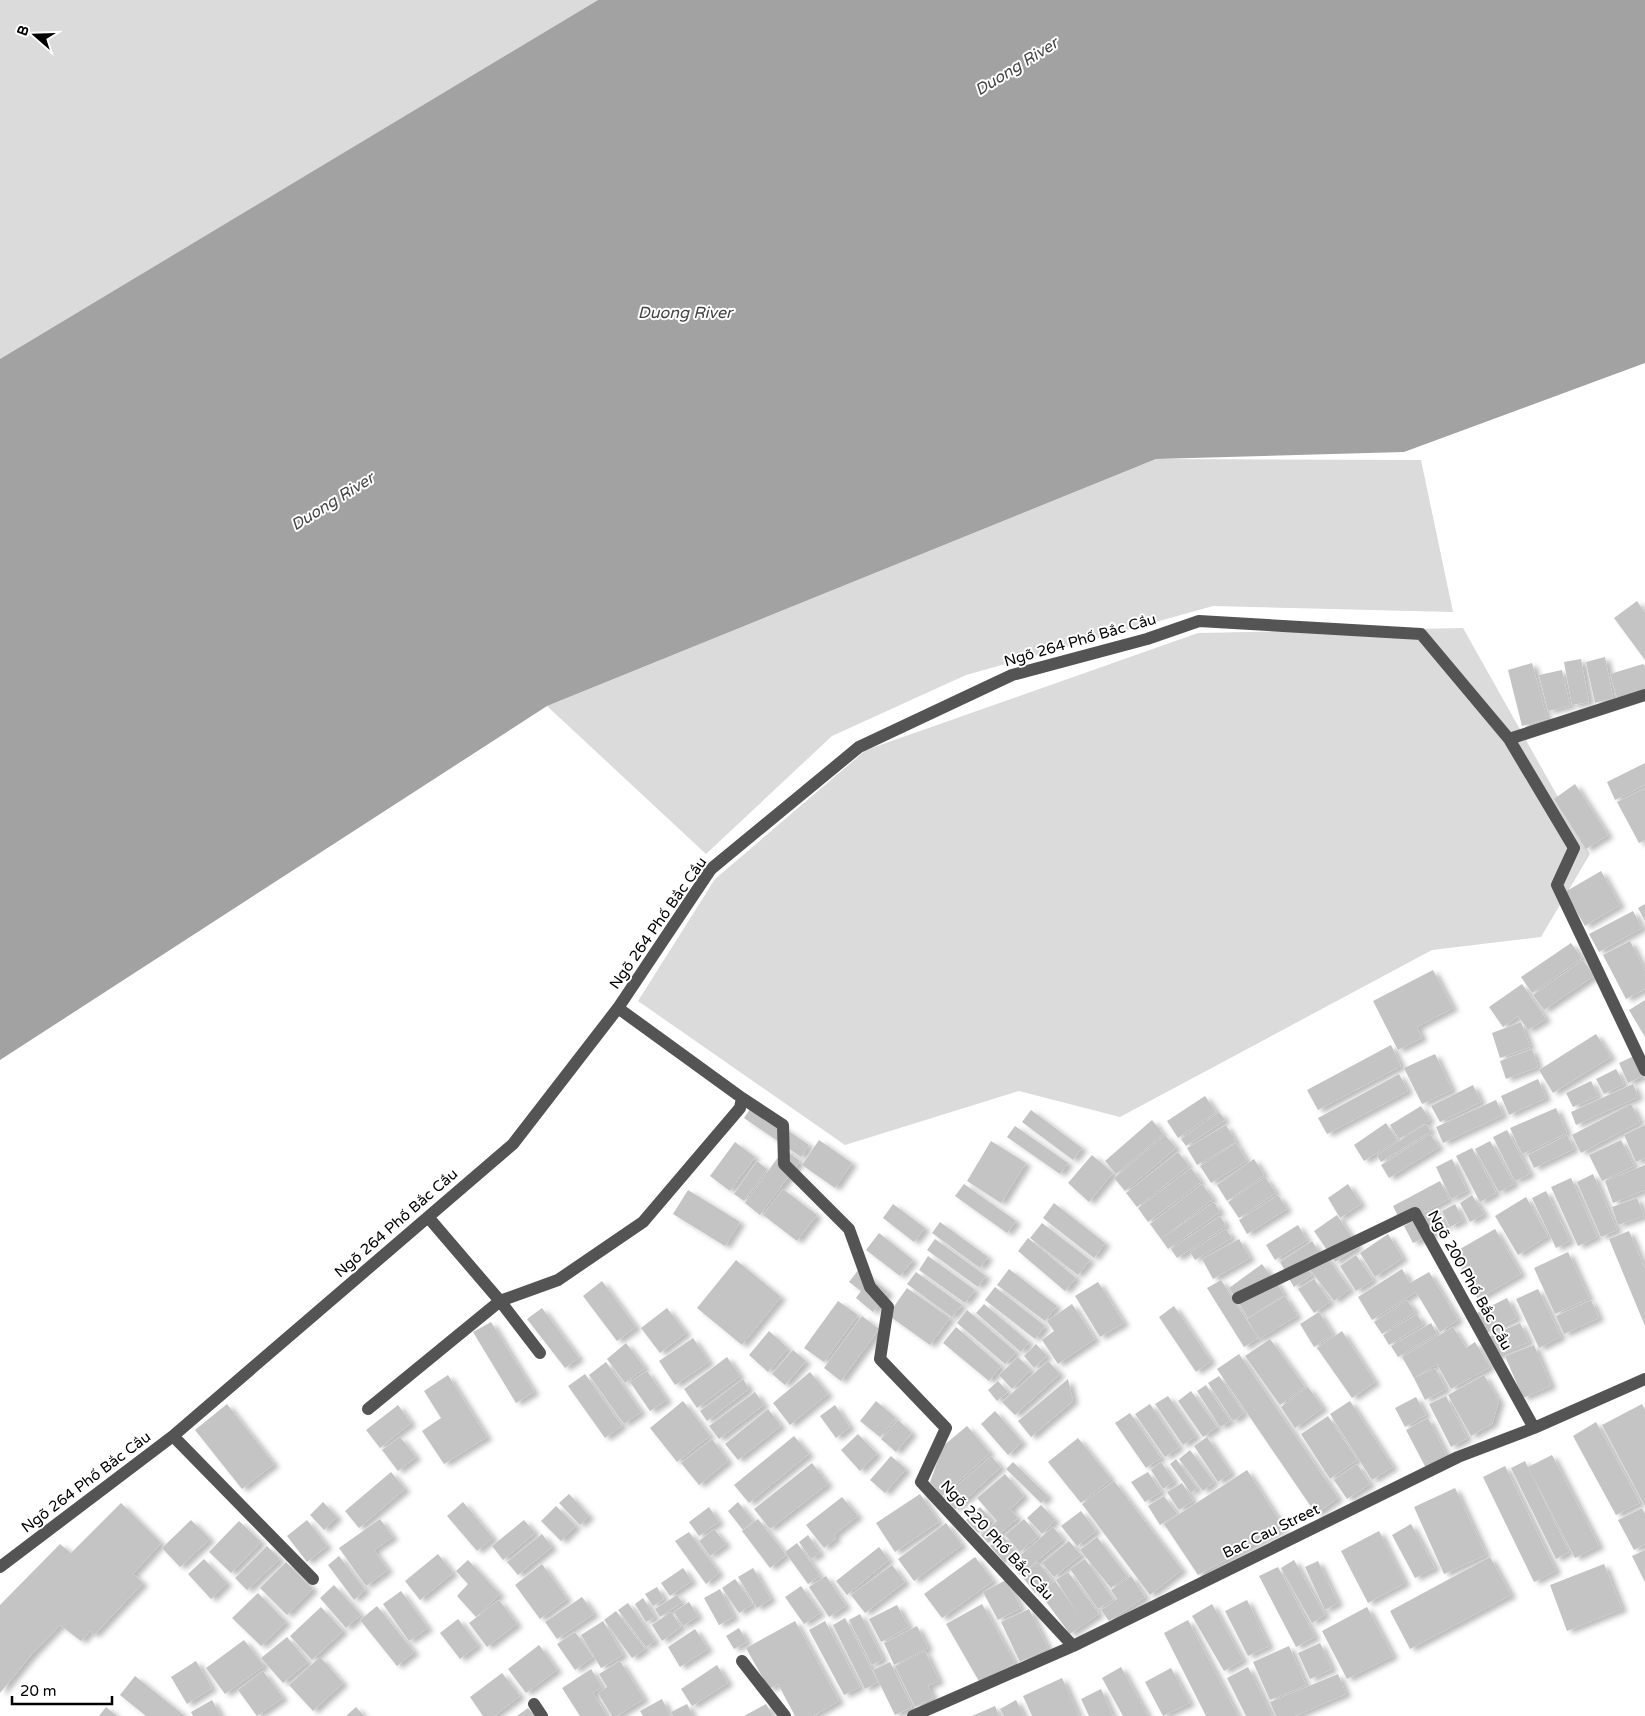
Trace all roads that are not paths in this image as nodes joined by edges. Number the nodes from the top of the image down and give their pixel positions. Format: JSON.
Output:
{"nodes":[{"id":1,"x":1645,"y":695,"type":"edge"},
{"id":2,"x":1509,"y":739,"type":"junction"},
{"id":3,"x":618,"y":1008,"type":"junction"},
{"id":4,"x":1645,"y":1070,"type":"edge"},
{"id":5,"x":742,"y":1098,"type":"junction"},
{"id":6,"x":428,"y":1217,"type":"junction"},
{"id":7,"x":1238,"y":1298,"type":"dead end"},
{"id":8,"x":500,"y":1301,"type":"junction"},
{"id":9,"x":540,"y":1353,"type":"dead end"},
{"id":10,"x":1645,"y":1379,"type":"edge"},
{"id":11,"x":368,"y":1409,"type":"dead end"},
{"id":12,"x":1534,"y":1428,"type":"junction"},
{"id":13,"x":173,"y":1436,"type":"junction"},
{"id":14,"x":0,"y":1567,"type":"edge"},
{"id":15,"x":313,"y":1579,"type":"dead end"},
{"id":16,"x":1073,"y":1646,"type":"junction"},
{"id":17,"x":742,"y":1661,"type":"dead end"},
{"id":18,"x":534,"y":1704,"type":"dead end"},
{"id":19,"x":542,"y":1716,"type":"edge"},
{"id":20,"x":785,"y":1716,"type":"edge"},
{"id":21,"x":913,"y":1716,"type":"edge"}],
"edges":[{"from":1,"to":2,"type":"street"},
{"from":2,"to":3,"type":"street","name":"Ngõ 264 Phố Bắc Cầu"},
{"from":2,"to":4,"type":"street","name":"Ngõ 264 Phố Bắc Cầu"},
{"from":3,"to":5,"type":"street"},
{"from":3,"to":6,"type":"street","name":"Ngõ 264 Phố Bắc Cầu"},
{"from":5,"to":8,"type":"street"},
{"from":5,"to":16,"type":"street","name":"Ngõ 220 Phố Bắc Cầu"},
{"from":6,"to":8,"type":"street"},
{"from":6,"to":13,"type":"street","name":"Ngõ 264 Phố Bắc Cầu"},
{"from":7,"to":12,"type":"street","name":"Ngõ 200 Phố Bắc Cầu"},
{"from":8,"to":9,"type":"street"},
{"from":8,"to":11,"type":"street"},
{"from":10,"to":12,"type":"street","name":"Bac Cau Street"},
{"from":12,"to":16,"type":"street","name":"Bac Cau Street"},
{"from":13,"to":14,"type":"street","name":"Ngõ 264 Phố Bắc Cầu"},
{"from":13,"to":15,"type":"street"},
{"from":16,"to":21,"type":"street","name":"Bac Cau Street"},
{"from":17,"to":20,"type":"street"},
{"from":18,"to":19,"type":"street"}]}
